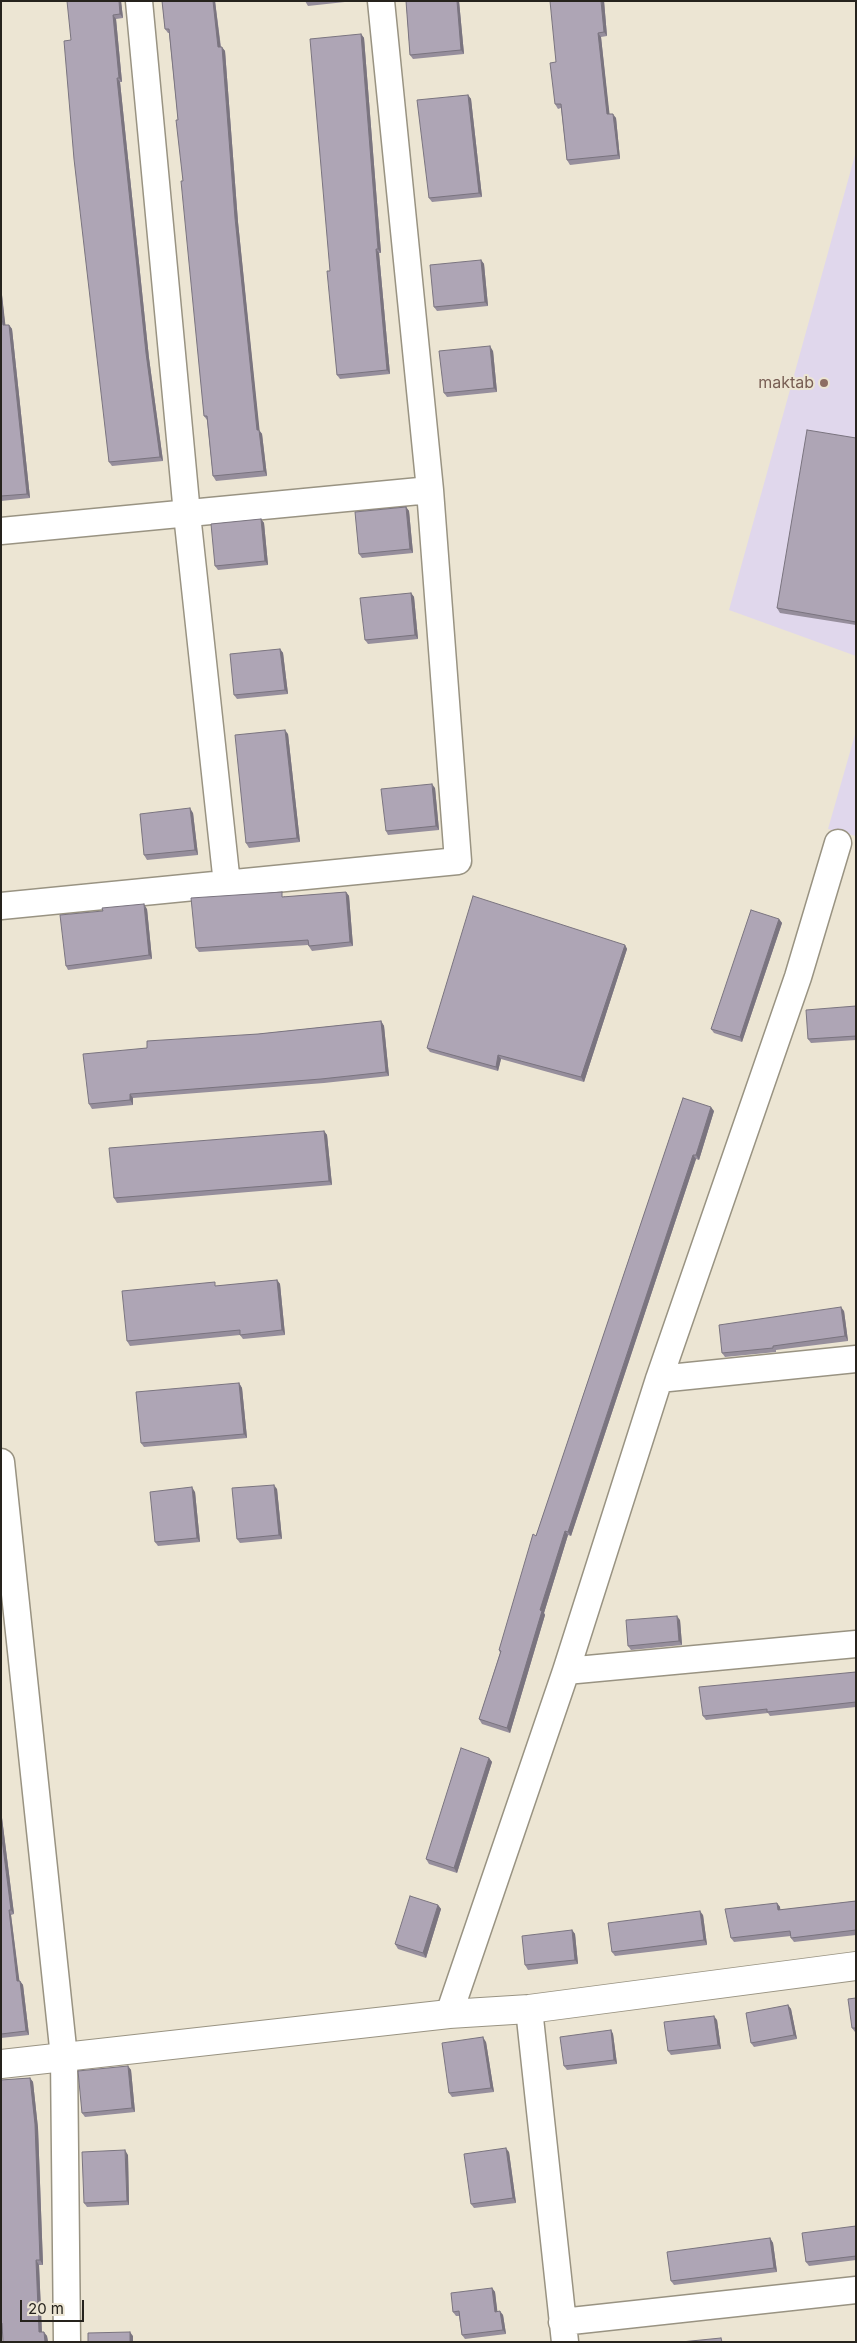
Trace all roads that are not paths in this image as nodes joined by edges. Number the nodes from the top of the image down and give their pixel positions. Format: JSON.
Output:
{"nodes":[{"id":1,"x":139,"y":1,"type":"edge"},
{"id":2,"x":381,"y":1,"type":"edge"},
{"id":3,"x":430,"y":490,"type":"junction"},
{"id":4,"x":188,"y":514,"type":"junction"},
{"id":5,"x":1,"y":531,"type":"edge"},
{"id":6,"x":838,"y":843,"type":"dead end"},
{"id":7,"x":227,"y":884,"type":"junction"},
{"id":8,"x":1,"y":906,"type":"edge"},
{"id":9,"x":856,"y":1359,"type":"edge"},
{"id":10,"x":659,"y":1379,"type":"junction"},
{"id":11,"x":1,"y":1462,"type":"edge"},
{"id":12,"x":856,"y":1644,"type":"edge"},
{"id":13,"x":566,"y":1671,"type":"junction"},
{"id":14,"x":856,"y":1966,"type":"edge"},
{"id":15,"x":529,"y":2009,"type":"junction"},
{"id":16,"x":449,"y":2014,"type":"junction"},
{"id":17,"x":64,"y":2057,"type":"junction"},
{"id":18,"x":1,"y":2064,"type":"edge"},
{"id":19,"x":856,"y":2290,"type":"edge"},
{"id":20,"x":564,"y":2332,"type":"edge"},
{"id":21,"x":67,"y":2342,"type":"edge"}],
"edges":[{"from":1,"to":4,"type":"street"},
{"from":2,"to":3,"type":"street"},
{"from":3,"to":4,"type":"street"},
{"from":3,"to":7,"type":"street"},
{"from":4,"to":5,"type":"street"},
{"from":4,"to":7,"type":"street"},
{"from":6,"to":10,"type":"street"},
{"from":7,"to":8,"type":"street"},
{"from":9,"to":10,"type":"street"},
{"from":10,"to":13,"type":"street"},
{"from":11,"to":17,"type":"street"},
{"from":12,"to":13,"type":"street"},
{"from":13,"to":16,"type":"street"},
{"from":14,"to":15,"type":"street"},
{"from":15,"to":16,"type":"street"},
{"from":15,"to":20,"type":"street"},
{"from":16,"to":17,"type":"street"},
{"from":17,"to":18,"type":"street"},
{"from":17,"to":21,"type":"street"},
{"from":19,"to":20,"type":"street"}]}
